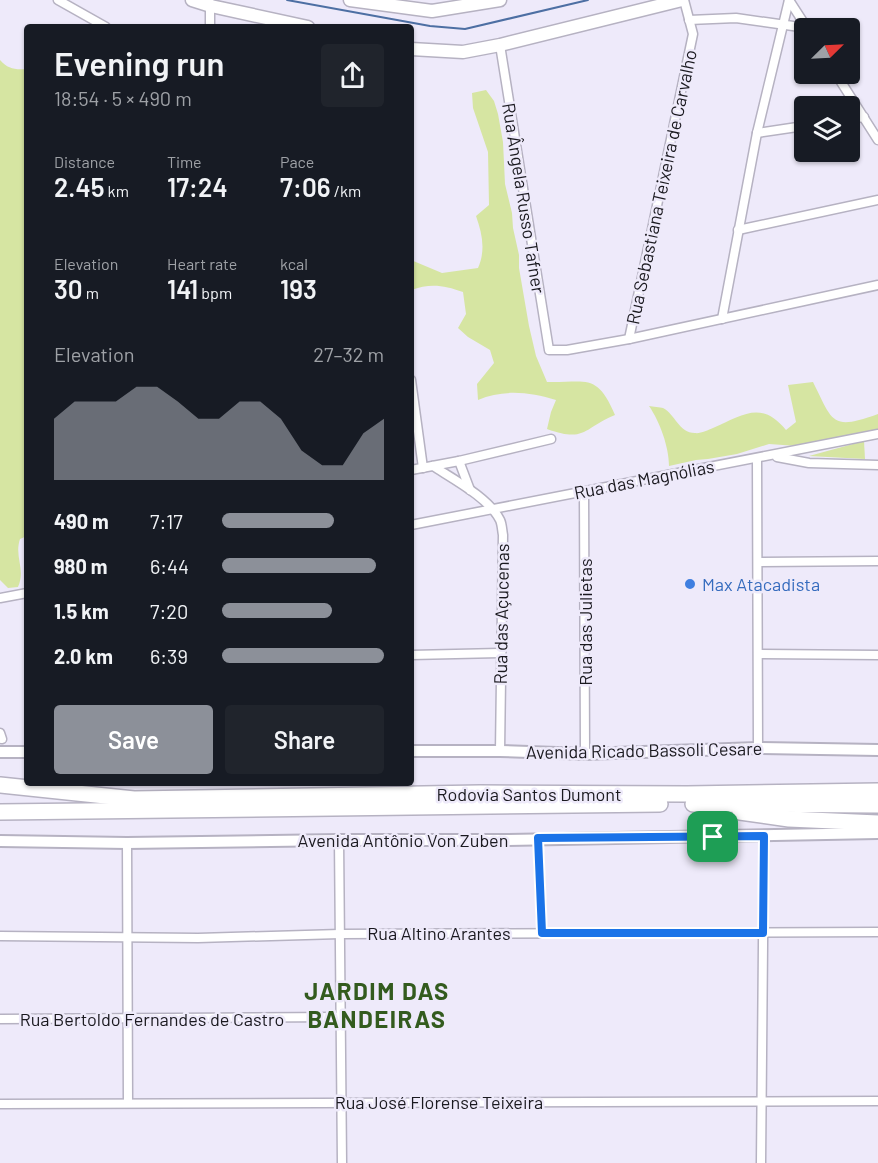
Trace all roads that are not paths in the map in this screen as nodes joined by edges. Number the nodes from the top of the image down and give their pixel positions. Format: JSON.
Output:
{"nodes":[{"id":1,"x":58,"y":0,"type":"edge"},
{"id":2,"x":192,"y":0,"type":"edge"},
{"id":3,"x":350,"y":0,"type":"edge"},
{"id":4,"x":500,"y":0,"type":"edge"},
{"id":5,"x":683,"y":0,"type":"edge"},
{"id":6,"x":789,"y":0,"type":"edge"},
{"id":7,"x":210,"y":3,"type":"edge"},
{"id":8,"x":417,"y":5,"type":"edge"},
{"id":9,"x":801,"y":18,"type":"edge"},
{"id":10,"x":689,"y":20,"type":"junction"},
{"id":11,"x":101,"y":24,"type":"edge"},
{"id":12,"x":210,"y":24,"type":"edge"},
{"id":13,"x":296,"y":24,"type":"edge"},
{"id":14,"x":783,"y":24,"type":"junction"},
{"id":15,"x":794,"y":26,"type":"edge"},
{"id":16,"x":500,"y":45,"type":"junction"},
{"id":17,"x":414,"y":49,"type":"edge"},
{"id":18,"x":843,"y":84,"type":"edge"},
{"id":19,"x":864,"y":117,"type":"junction"},
{"id":20,"x":860,"y":118,"type":"edge"},
{"id":21,"x":794,"y":127,"type":"edge"},
{"id":22,"x":757,"y":133,"type":"junction"},
{"id":23,"x":878,"y":140,"type":"edge"},
{"id":24,"x":878,"y":200,"type":"edge"},
{"id":25,"x":738,"y":230,"type":"junction"},
{"id":26,"x":878,"y":285,"type":"edge"},
{"id":27,"x":722,"y":319,"type":"junction"},
{"id":28,"x":629,"y":339,"type":"junction"},
{"id":29,"x":414,"y":402,"type":"edge"},
{"id":30,"x":878,"y":434,"type":"edge"},
{"id":31,"x":551,"y":439,"type":"dead end"},
{"id":32,"x":770,"y":456,"type":"junction"},
{"id":33,"x":757,"y":459,"type":"junction"},
{"id":34,"x":459,"y":461,"type":"junction"},
{"id":35,"x":878,"y":465,"type":"edge"},
{"id":36,"x":433,"y":466,"type":"junction"},
{"id":37,"x":423,"y":468,"type":"junction"},
{"id":38,"x":414,"y":470,"type":"edge"},
{"id":39,"x":470,"y":490,"type":"junction"},
{"id":40,"x":584,"y":491,"type":"junction"},
{"id":41,"x":490,"y":508,"type":"junction"},
{"id":42,"x":414,"y":524,"type":"edge"},
{"id":43,"x":878,"y":561,"type":"edge"},
{"id":44,"x":758,"y":562,"type":"junction"},
{"id":45,"x":24,"y":594,"type":"edge"},
{"id":46,"x":0,"y":598,"type":"edge"},
{"id":47,"x":500,"y":653,"type":"junction"},
{"id":48,"x":414,"y":654,"type":"edge"},
{"id":49,"x":759,"y":654,"type":"junction"},
{"id":50,"x":878,"y":655,"type":"edge"},
{"id":51,"x":758,"y":748,"type":"junction"},
{"id":52,"x":878,"y":750,"type":"edge"},
{"id":53,"x":414,"y":751,"type":"edge"},
{"id":54,"x":500,"y":751,"type":"junction"},
{"id":55,"x":0,"y":752,"type":"edge"},
{"id":56,"x":24,"y":752,"type":"edge"},
{"id":57,"x":585,"y":754,"type":"junction"},
{"id":58,"x":0,"y":784,"type":"edge"},
{"id":59,"x":878,"y":791,"type":"edge"},
{"id":60,"x":680,"y":804,"type":"junction"},
{"id":61,"x":878,"y":805,"type":"edge"},
{"id":62,"x":0,"y":812,"type":"edge"},
{"id":63,"x":878,"y":823,"type":"edge"},
{"id":64,"x":878,"y":833,"type":"edge"},
{"id":65,"x":764,"y":836,"type":"junction"},
{"id":66,"x":538,"y":838,"type":"junction"},
{"id":67,"x":339,"y":840,"type":"junction"},
{"id":68,"x":0,"y":841,"type":"edge"},
{"id":69,"x":127,"y":843,"type":"junction"},
{"id":70,"x":878,"y":932,"type":"edge"},
{"id":71,"x":340,"y":933,"type":"junction"},
{"id":72,"x":542,"y":933,"type":"junction"},
{"id":73,"x":763,"y":933,"type":"junction"},
{"id":74,"x":0,"y":936,"type":"edge"},
{"id":75,"x":126,"y":937,"type":"junction"},
{"id":76,"x":340,"y":1017,"type":"junction"},
{"id":77,"x":0,"y":1019,"type":"edge"},
{"id":78,"x":128,"y":1020,"type":"junction"},
{"id":79,"x":761,"y":1100,"type":"junction"},
{"id":80,"x":878,"y":1101,"type":"edge"},
{"id":81,"x":128,"y":1103,"type":"junction"},
{"id":82,"x":341,"y":1103,"type":"junction"},
{"id":83,"x":0,"y":1104,"type":"edge"},
{"id":84,"x":342,"y":1163,"type":"edge"},
{"id":85,"x":761,"y":1163,"type":"edge"}],
"edges":[{"from":1,"to":11,"type":"street"},
{"from":2,"to":7,"type":"main road"},
{"from":3,"to":8,"type":"main road"},
{"from":4,"to":8,"type":"main road"},
{"from":5,"to":10,"type":"street","name":"Rua Sebastiana Teixeira de Carvalho"},
{"from":5,"to":16,"type":"main road"},
{"from":6,"to":9,"type":"street"},
{"from":6,"to":14,"type":"street"},
{"from":7,"to":12,"type":"street"},
{"from":7,"to":13,"type":"main road"},
{"from":10,"to":14,"type":"street"},
{"from":10,"to":28,"type":"street","name":"Rua Sebastiana Teixeira de Carvalho"},
{"from":14,"to":15,"type":"street"},
{"from":14,"to":22,"type":"street"},
{"from":16,"to":17,"type":"main road"},
{"from":16,"to":28,"type":"street","name":"Rua Ângela Russo Tafner"},
{"from":18,"to":19,"type":"street"},
{"from":19,"to":20,"type":"street"},
{"from":19,"to":23,"type":"street"},
{"from":21,"to":22,"type":"street"},
{"from":22,"to":25,"type":"street"},
{"from":24,"to":25,"type":"street"},
{"from":25,"to":27,"type":"street"},
{"from":26,"to":27,"type":"street"},
{"from":27,"to":28,"type":"street"},
{"from":29,"to":37,"type":"street"},
{"from":30,"to":32,"type":"street","name":"Rua das Magnólias"},
{"from":31,"to":34,"type":"street"},
{"from":32,"to":33,"type":"street","name":"Rua das Magnólias"},
{"from":32,"to":35,"type":"street"},
{"from":33,"to":40,"type":"street","name":"Rua das Magnólias"},
{"from":33,"to":44,"type":"street"},
{"from":34,"to":36,"type":"street"},
{"from":34,"to":39,"type":"street","name":"Rua das Açucenas"},
{"from":36,"to":37,"type":"street"},
{"from":36,"to":39,"type":"street","name":"Rua das Açucenas"},
{"from":37,"to":38,"type":"street"},
{"from":39,"to":41,"type":"street","name":"Rua das Açucenas"},
{"from":40,"to":41,"type":"street","name":"Rua das Magnólias"},
{"from":40,"to":57,"type":"street","name":"Rua das Julietas"},
{"from":41,"to":42,"type":"street","name":"Rua das Magnólias"},
{"from":41,"to":47,"type":"street","name":"Rua das Açucenas"},
{"from":43,"to":44,"type":"street"},
{"from":44,"to":49,"type":"street"},
{"from":45,"to":46,"type":"street"},
{"from":47,"to":48,"type":"street"},
{"from":47,"to":54,"type":"street","name":"Rua das Açucenas"},
{"from":49,"to":50,"type":"street"},
{"from":49,"to":51,"type":"street"},
{"from":51,"to":52,"type":"street","name":"Avenida Ricado Bassoli Cesare"},
{"from":51,"to":57,"type":"street","name":"Avenida Ricado Bassoli Cesare"},
{"from":53,"to":54,"type":"street","name":"Avenida Ricado Bassoli Cesare"},
{"from":54,"to":57,"type":"street","name":"Avenida Ricado Bassoli Cesare"},
{"from":55,"to":56,"type":"street"},
{"from":58,"to":59,"type":"highway","name":"Rodovia Santos Dumont"},
{"from":60,"to":61,"type":"highway","name":"Rodovia Santos Dumont"},
{"from":60,"to":62,"type":"highway","name":"Rodovia Santos Dumont"},
{"from":60,"to":63,"type":"highway"},
{"from":64,"to":65,"type":"street","name":"Avenida Antônio Von Zuben"},
{"from":65,"to":66,"type":"street","name":"Avenida Antônio Von Zuben"},
{"from":65,"to":73,"type":"street"},
{"from":66,"to":67,"type":"street","name":"Avenida Antônio Von Zuben"},
{"from":66,"to":72,"type":"street"},
{"from":67,"to":69,"type":"street","name":"Avenida Antônio Von Zuben"},
{"from":67,"to":71,"type":"street"},
{"from":68,"to":69,"type":"street","name":"Avenida Antônio Von Zuben"},
{"from":69,"to":75,"type":"street"},
{"from":70,"to":73,"type":"street","name":"Rua Altino Arantes"},
{"from":71,"to":72,"type":"street","name":"Rua Altino Arantes"},
{"from":71,"to":75,"type":"street","name":"Rua Altino Arantes"},
{"from":71,"to":76,"type":"street"},
{"from":72,"to":73,"type":"street","name":"Rua Altino Arantes"},
{"from":73,"to":79,"type":"street"},
{"from":74,"to":75,"type":"street","name":"Rua Altino Arantes"},
{"from":75,"to":78,"type":"street"},
{"from":76,"to":78,"type":"street","name":"Rua Bertoldo Fernandes de Castro"},
{"from":76,"to":82,"type":"street"},
{"from":77,"to":78,"type":"street","name":"Rua Bertoldo Fernandes de Castro"},
{"from":78,"to":81,"type":"street"},
{"from":79,"to":80,"type":"street","name":"Rua José Florense Teixeira"},
{"from":79,"to":82,"type":"street","name":"Rua José Florense Teixeira"},
{"from":79,"to":85,"type":"street"},
{"from":81,"to":82,"type":"street","name":"Rua José Florense Teixeira"},
{"from":81,"to":83,"type":"street","name":"Rua José Florense Teixeira"},
{"from":82,"to":84,"type":"street"}]}
